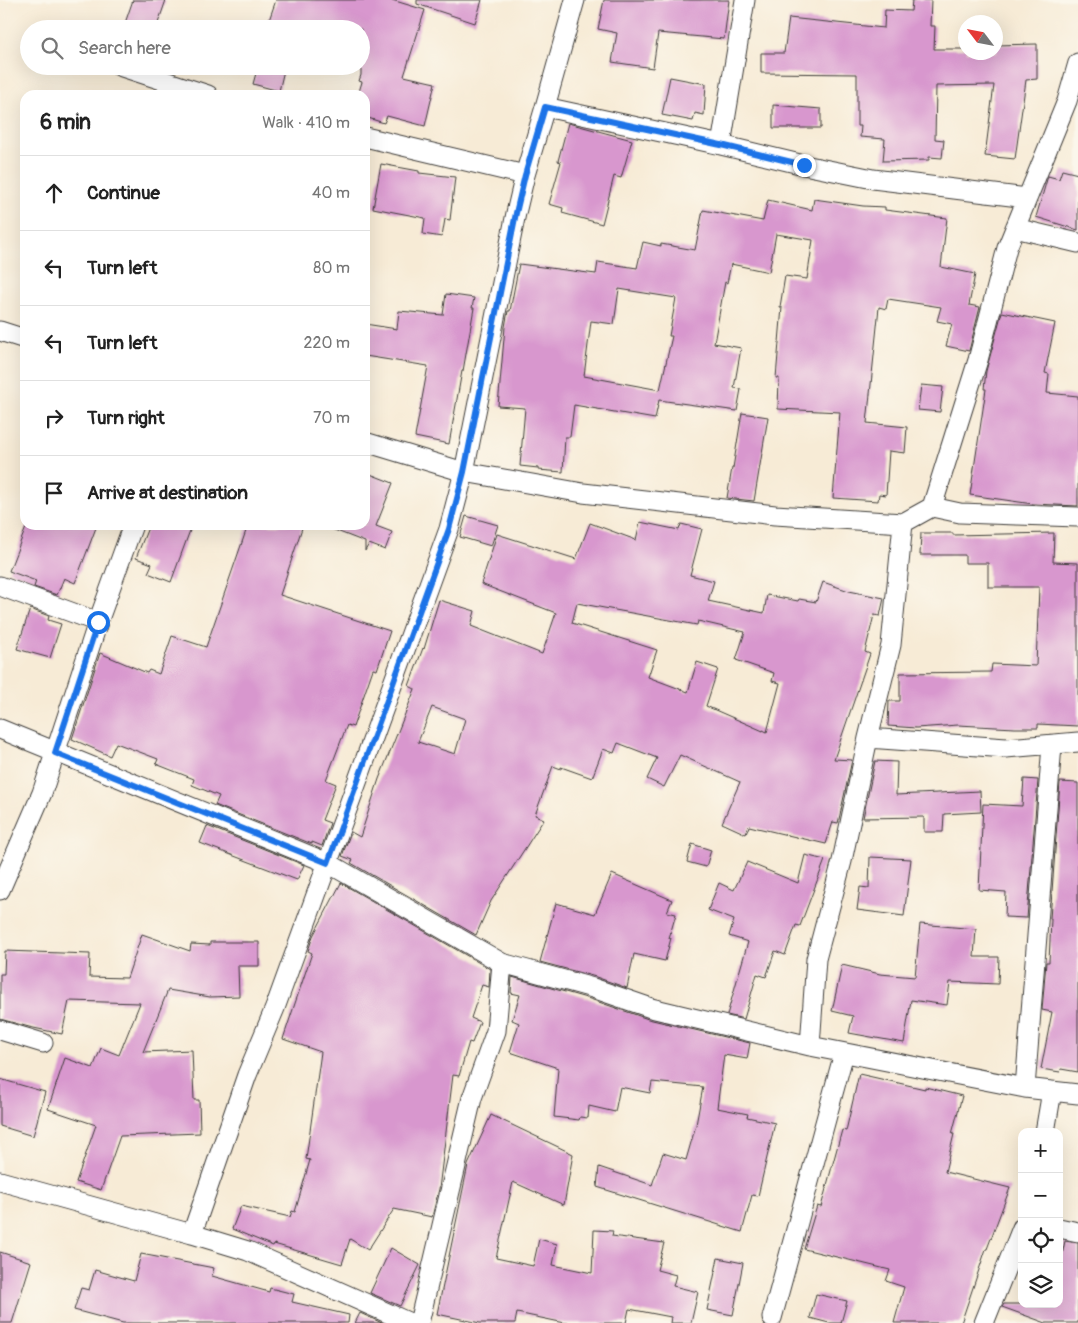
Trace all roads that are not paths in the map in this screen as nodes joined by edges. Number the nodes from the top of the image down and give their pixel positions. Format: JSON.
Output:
{"nodes":[{"id":1,"x":574,"y":0,"type":"edge"},
{"id":2,"x":745,"y":0,"type":"edge"},
{"id":3,"x":1078,"y":63,"type":"edge"},
{"id":4,"x":147,"y":75,"type":"edge"},
{"id":5,"x":193,"y":90,"type":"edge"},
{"id":6,"x":545,"y":107,"type":"junction"},
{"id":7,"x":370,"y":138,"type":"edge"},
{"id":8,"x":721,"y":145,"type":"junction"},
{"id":9,"x":525,"y":175,"type":"junction"},
{"id":10,"x":1027,"y":198,"type":"junction"},
{"id":11,"x":1015,"y":228,"type":"junction"},
{"id":12,"x":1078,"y":244,"type":"edge"},
{"id":13,"x":0,"y":331,"type":"edge"},
{"id":14,"x":20,"y":337,"type":"edge"},
{"id":15,"x":370,"y":444,"type":"edge"},
{"id":16,"x":464,"y":472,"type":"junction"},
{"id":17,"x":932,"y":507,"type":"junction"},
{"id":18,"x":1078,"y":517,"type":"edge"},
{"id":19,"x":902,"y":522,"type":"junction"},
{"id":20,"x":131,"y":530,"type":"edge"},
{"id":21,"x":0,"y":586,"type":"edge"},
{"id":22,"x":98,"y":622,"type":"junction"},
{"id":23,"x":0,"y":729,"type":"edge"},
{"id":24,"x":868,"y":738,"type":"junction"},
{"id":25,"x":1078,"y":742,"type":"edge"},
{"id":26,"x":1052,"y":745,"type":"junction"},
{"id":27,"x":55,"y":753,"type":"junction"},
{"id":28,"x":328,"y":863,"type":"junction"},
{"id":29,"x":0,"y":890,"type":"edge"},
{"id":30,"x":502,"y":963,"type":"junction"},
{"id":31,"x":0,"y":1030,"type":"edge"},
{"id":32,"x":43,"y":1043,"type":"dead end"},
{"id":33,"x":810,"y":1046,"type":"junction"},
{"id":34,"x":844,"y":1053,"type":"junction"},
{"id":35,"x":1025,"y":1088,"type":"junction"},
{"id":36,"x":1052,"y":1091,"type":"junction"},
{"id":37,"x":1078,"y":1094,"type":"edge"},
{"id":38,"x":1046,"y":1128,"type":"edge"},
{"id":39,"x":0,"y":1181,"type":"edge"},
{"id":40,"x":1063,"y":1229,"type":"edge"},
{"id":41,"x":1078,"y":1232,"type":"edge"},
{"id":42,"x":192,"y":1234,"type":"junction"},
{"id":43,"x":1018,"y":1238,"type":"edge"},
{"id":44,"x":772,"y":1318,"type":"dead end"},
{"id":45,"x":410,"y":1323,"type":"edge"},
{"id":46,"x":419,"y":1323,"type":"edge"},
{"id":47,"x":984,"y":1323,"type":"edge"}],
"edges":[{"from":1,"to":6,"type":"street"},
{"from":2,"to":8,"type":"street"},
{"from":3,"to":10,"type":"street"},
{"from":4,"to":5,"type":"street"},
{"from":6,"to":8,"type":"street"},
{"from":6,"to":9,"type":"street"},
{"from":7,"to":9,"type":"street"},
{"from":8,"to":10,"type":"street"},
{"from":9,"to":16,"type":"street"},
{"from":10,"to":11,"type":"street"},
{"from":11,"to":12,"type":"street"},
{"from":11,"to":17,"type":"street"},
{"from":13,"to":14,"type":"street"},
{"from":15,"to":16,"type":"street"},
{"from":16,"to":19,"type":"street"},
{"from":16,"to":28,"type":"street"},
{"from":17,"to":18,"type":"street"},
{"from":17,"to":19,"type":"street"},
{"from":19,"to":24,"type":"street"},
{"from":20,"to":22,"type":"street"},
{"from":21,"to":22,"type":"street"},
{"from":22,"to":27,"type":"street"},
{"from":23,"to":27,"type":"street"},
{"from":24,"to":26,"type":"street"},
{"from":24,"to":33,"type":"street"},
{"from":25,"to":26,"type":"street"},
{"from":26,"to":35,"type":"street"},
{"from":27,"to":28,"type":"street"},
{"from":27,"to":29,"type":"street"},
{"from":28,"to":30,"type":"street"},
{"from":28,"to":42,"type":"street"},
{"from":30,"to":33,"type":"street"},
{"from":30,"to":46,"type":"street"},
{"from":31,"to":32,"type":"street"},
{"from":33,"to":34,"type":"street"},
{"from":34,"to":35,"type":"street"},
{"from":34,"to":44,"type":"street"},
{"from":35,"to":36,"type":"street"},
{"from":36,"to":37,"type":"street"},
{"from":36,"to":38,"type":"street"},
{"from":39,"to":42,"type":"street"},
{"from":40,"to":41,"type":"street"},
{"from":42,"to":45,"type":"street"},
{"from":43,"to":47,"type":"street"}]}
